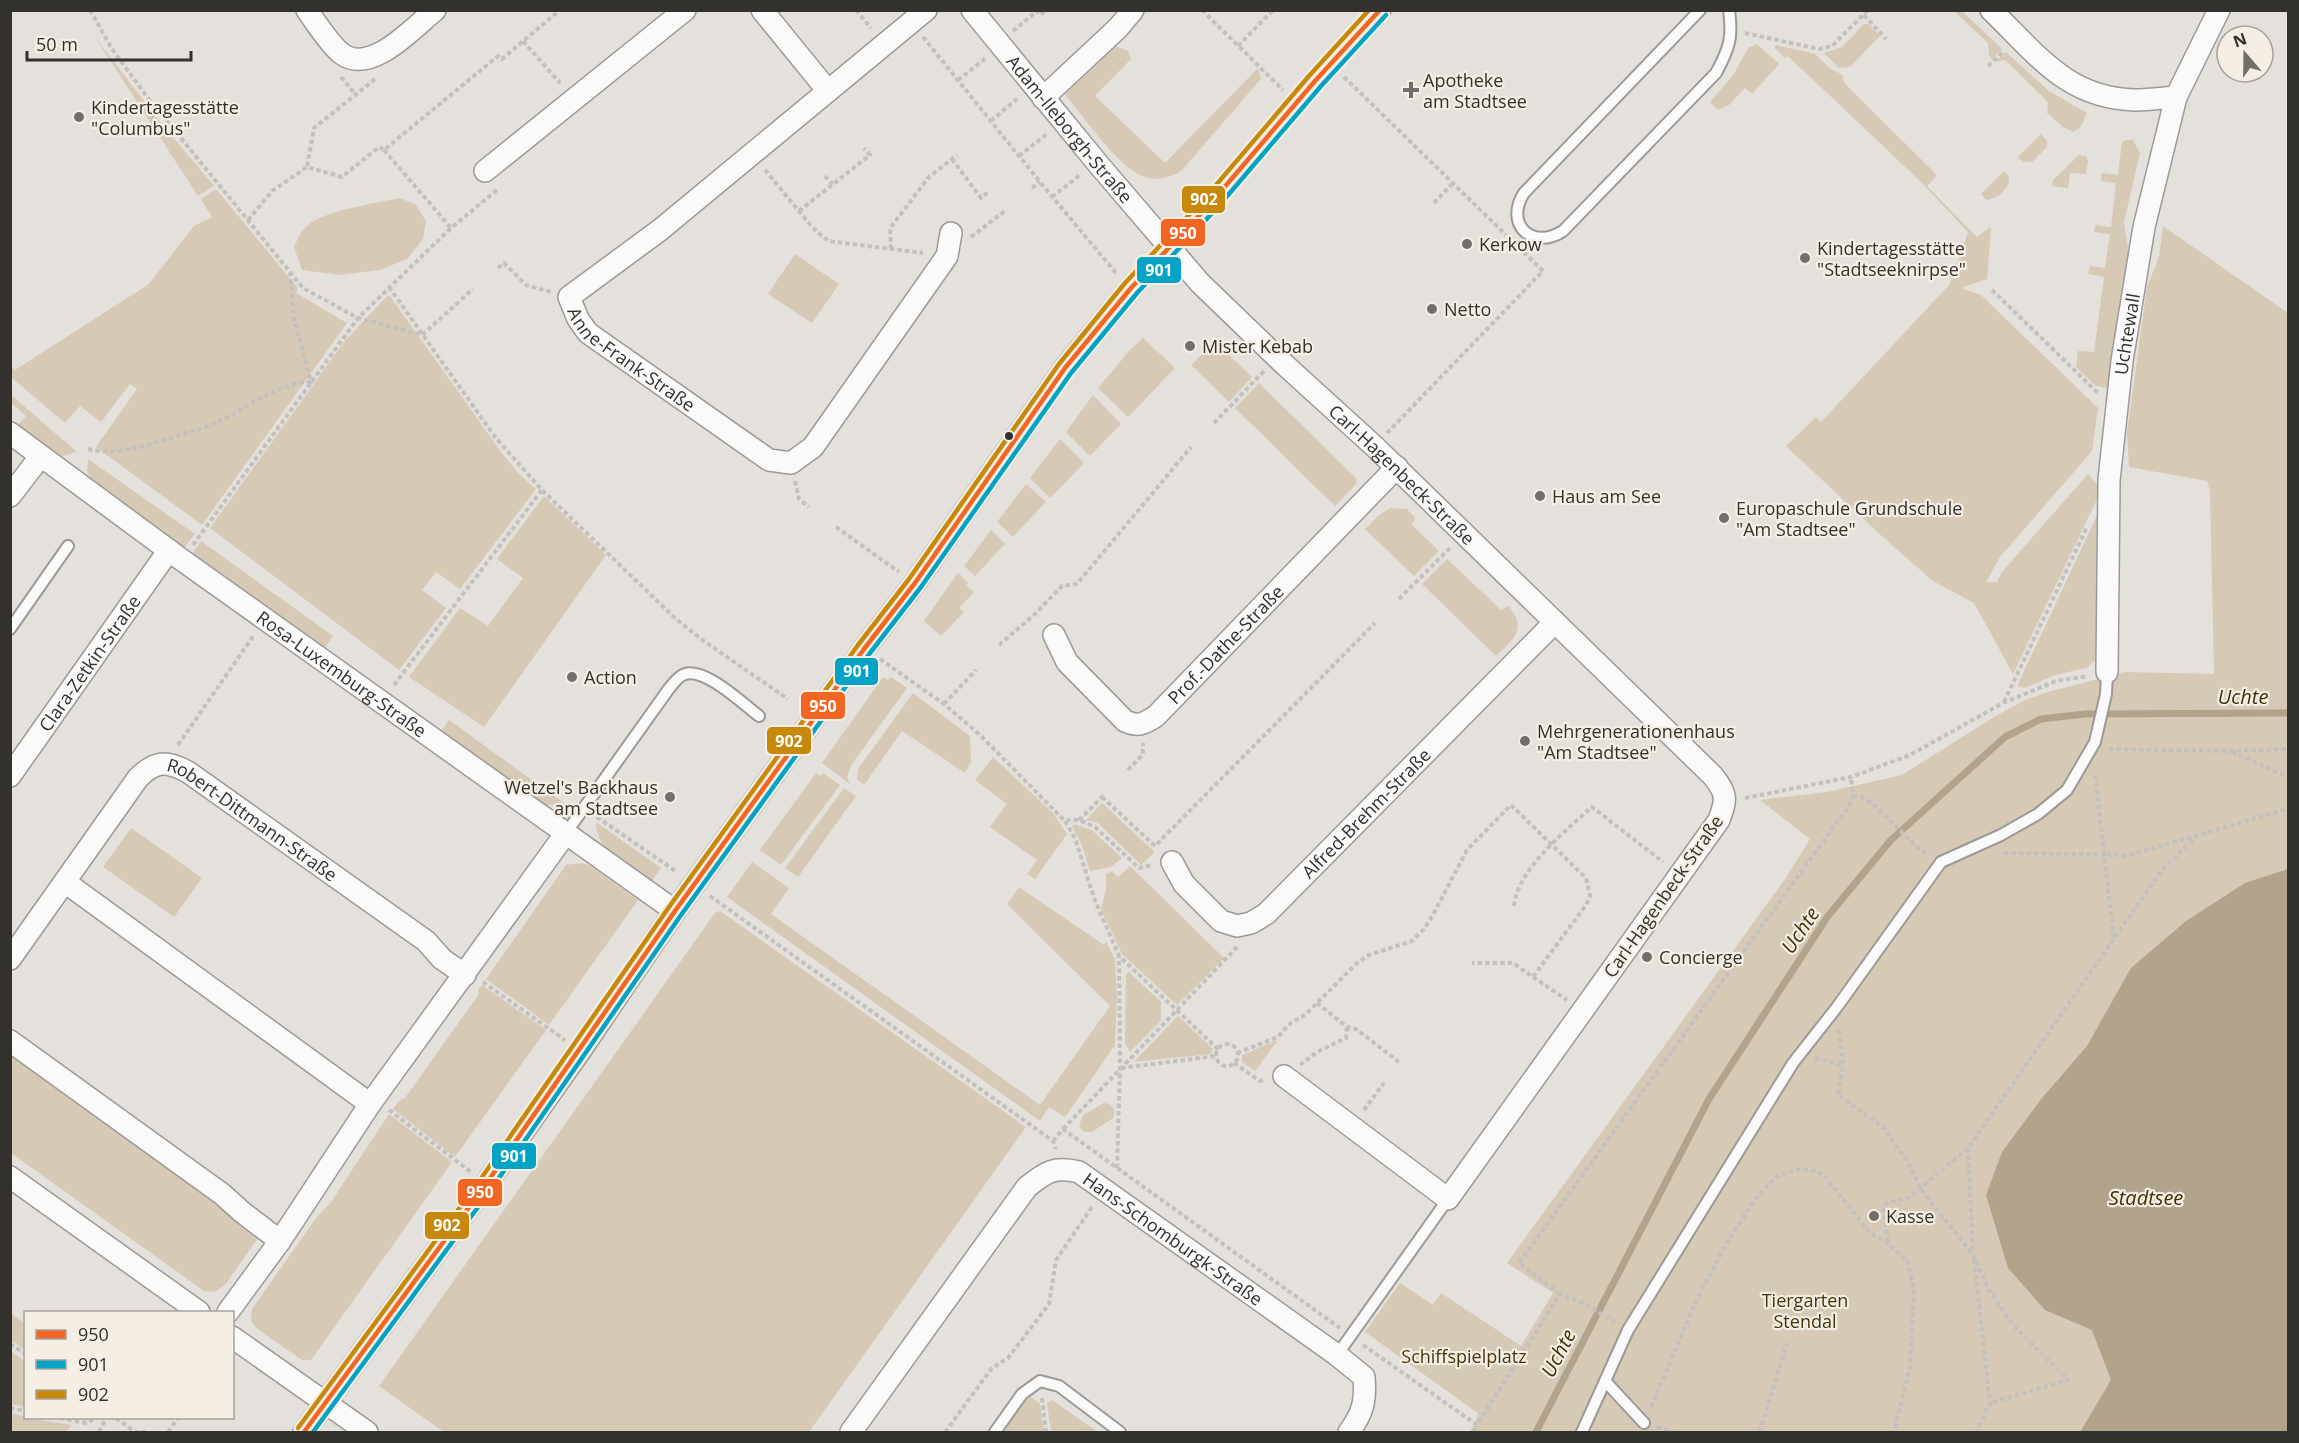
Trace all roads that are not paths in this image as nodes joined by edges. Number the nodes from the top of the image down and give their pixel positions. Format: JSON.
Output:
{"nodes":[{"id":1,"x":307,"y":10,"type":"edge"},
{"id":2,"x":435,"y":10,"type":"edge"},
{"id":3,"x":685,"y":10,"type":"edge"},
{"id":4,"x":762,"y":10,"type":"edge"},
{"id":5,"x":972,"y":10,"type":"edge"},
{"id":6,"x":1133,"y":10,"type":"edge"},
{"id":7,"x":1380,"y":10,"type":"edge"},
{"id":8,"x":1700,"y":10,"type":"edge"},
{"id":9,"x":1729,"y":10,"type":"edge"},
{"id":10,"x":1991,"y":10,"type":"edge"},
{"id":11,"x":2219,"y":10,"type":"edge"},
{"id":12,"x":919,"y":16,"type":"edge"},
{"id":13,"x":828,"y":91,"type":"junction"},
{"id":14,"x":1038,"y":92,"type":"junction"},
{"id":15,"x":2176,"y":97,"type":"junction"},
{"id":16,"x":485,"y":171,"type":"road end"},
{"id":17,"x":951,"y":233,"type":"dead end"},
{"id":18,"x":1170,"y":248,"type":"junction"},
{"id":19,"x":10,"y":434,"type":"edge"},
{"id":20,"x":40,"y":457,"type":"junction"},
{"id":21,"x":1396,"y":467,"type":"junction"},
{"id":22,"x":10,"y":496,"type":"edge"},
{"id":23,"x":68,"y":546,"type":"dead end"},
{"id":24,"x":176,"y":555,"type":"junction"},
{"id":25,"x":1555,"y":622,"type":"junction"},
{"id":26,"x":10,"y":629,"type":"edge"},
{"id":27,"x":1054,"y":635,"type":"dead end"},
{"id":28,"x":2107,"y":672,"type":"joint"},
{"id":29,"x":759,"y":716,"type":"dead end"},
{"id":30,"x":10,"y":776,"type":"edge"},
{"id":31,"x":566,"y":833,"type":"junction"},
{"id":32,"x":1172,"y":862,"type":"road end"},
{"id":33,"x":65,"y":882,"type":"junction"},
{"id":34,"x":675,"y":911,"type":"junction"},
{"id":35,"x":10,"y":959,"type":"edge"},
{"id":36,"x":466,"y":973,"type":"junction"},
{"id":37,"x":10,"y":1041,"type":"edge"},
{"id":38,"x":1284,"y":1076,"type":"road end"},
{"id":39,"x":372,"y":1102,"type":"junction"},
{"id":40,"x":10,"y":1177,"type":"edge"},
{"id":41,"x":1448,"y":1199,"type":"junction"},
{"id":42,"x":280,"y":1241,"type":"junction"},
{"id":43,"x":198,"y":1311,"type":"edge"},
{"id":44,"x":229,"y":1311,"type":"edge"},
{"id":45,"x":234,"y":1337,"type":"edge"},
{"id":46,"x":1337,"y":1355,"type":"junction"},
{"id":47,"x":1605,"y":1381,"type":"junction"},
{"id":48,"x":327,"y":1404,"type":"junction"},
{"id":49,"x":1644,"y":1423,"type":"road end"},
{"id":50,"x":304,"y":1432,"type":"edge"},
{"id":51,"x":367,"y":1432,"type":"edge"},
{"id":52,"x":851,"y":1432,"type":"edge"},
{"id":53,"x":995,"y":1432,"type":"edge"},
{"id":54,"x":1120,"y":1432,"type":"edge"},
{"id":55,"x":1349,"y":1432,"type":"edge"},
{"id":56,"x":1582,"y":1432,"type":"edge"}],
"edges":[{"from":1,"to":2,"type":"street"},
{"from":3,"to":16,"type":"street"},
{"from":4,"to":13,"type":"street"},
{"from":5,"to":14,"type":"street","name":"Adam-Ileborgh-Straße"},
{"from":6,"to":14,"type":"street"},
{"from":7,"to":18,"type":"street"},
{"from":8,"to":9,"type":"lane"},
{"from":10,"to":15,"type":"street"},
{"from":11,"to":15,"type":"street","name":"Uchtewall"},
{"from":12,"to":13,"type":"street","name":"Anne-Frank-Straße"},
{"from":13,"to":17,"type":"street","name":"Anne-Frank-Straße"},
{"from":14,"to":18,"type":"street","name":"Adam-Ileborgh-Straße"},
{"from":15,"to":28,"type":"street","name":"Uchtewall"},
{"from":18,"to":21,"type":"street","name":"Carl-Hagenbeck-Straße"},
{"from":18,"to":34,"type":"street"},
{"from":19,"to":20,"type":"street","name":"Rosa-Luxemburg-Straße"},
{"from":20,"to":22,"type":"street"},
{"from":20,"to":24,"type":"street","name":"Rosa-Luxemburg-Straße"},
{"from":21,"to":25,"type":"street","name":"Carl-Hagenbeck-Straße"},
{"from":21,"to":27,"type":"street","name":"Prof.-Dathe-Straße"},
{"from":23,"to":26,"type":"lane"},
{"from":24,"to":30,"type":"street","name":"Clara-Zetkin-Straße"},
{"from":24,"to":31,"type":"street","name":"Rosa-Luxemburg-Straße"},
{"from":25,"to":32,"type":"street","name":"Alfred-Brehm-Straße"},
{"from":25,"to":41,"type":"street","name":"Carl-Hagenbeck-Straße"},
{"from":28,"to":47,"type":"lane"},
{"from":29,"to":31,"type":"lane"},
{"from":31,"to":34,"type":"street","name":"Rosa-Luxemburg-Straße"},
{"from":31,"to":36,"type":"street"},
{"from":33,"to":35,"type":"street","name":"Robert-Dittmann-Straße"},
{"from":33,"to":36,"type":"street","name":"Robert-Dittmann-Straße"},
{"from":33,"to":39,"type":"street"},
{"from":34,"to":48,"type":"street"},
{"from":36,"to":39,"type":"street"},
{"from":37,"to":42,"type":"street"},
{"from":38,"to":41,"type":"street"},
{"from":39,"to":42,"type":"street"},
{"from":40,"to":43,"type":"street"},
{"from":41,"to":46,"type":"lane"},
{"from":42,"to":44,"type":"street"},
{"from":45,"to":48,"type":"street"},
{"from":46,"to":52,"type":"street","name":"Hans-Schomburgk-Straße"},
{"from":46,"to":55,"type":"street","name":"Hans-Schomburgk-Straße"},
{"from":47,"to":49,"type":"lane"},
{"from":47,"to":56,"type":"lane"},
{"from":48,"to":50,"type":"street"},
{"from":48,"to":51,"type":"street"},
{"from":53,"to":54,"type":"lane"}]}
